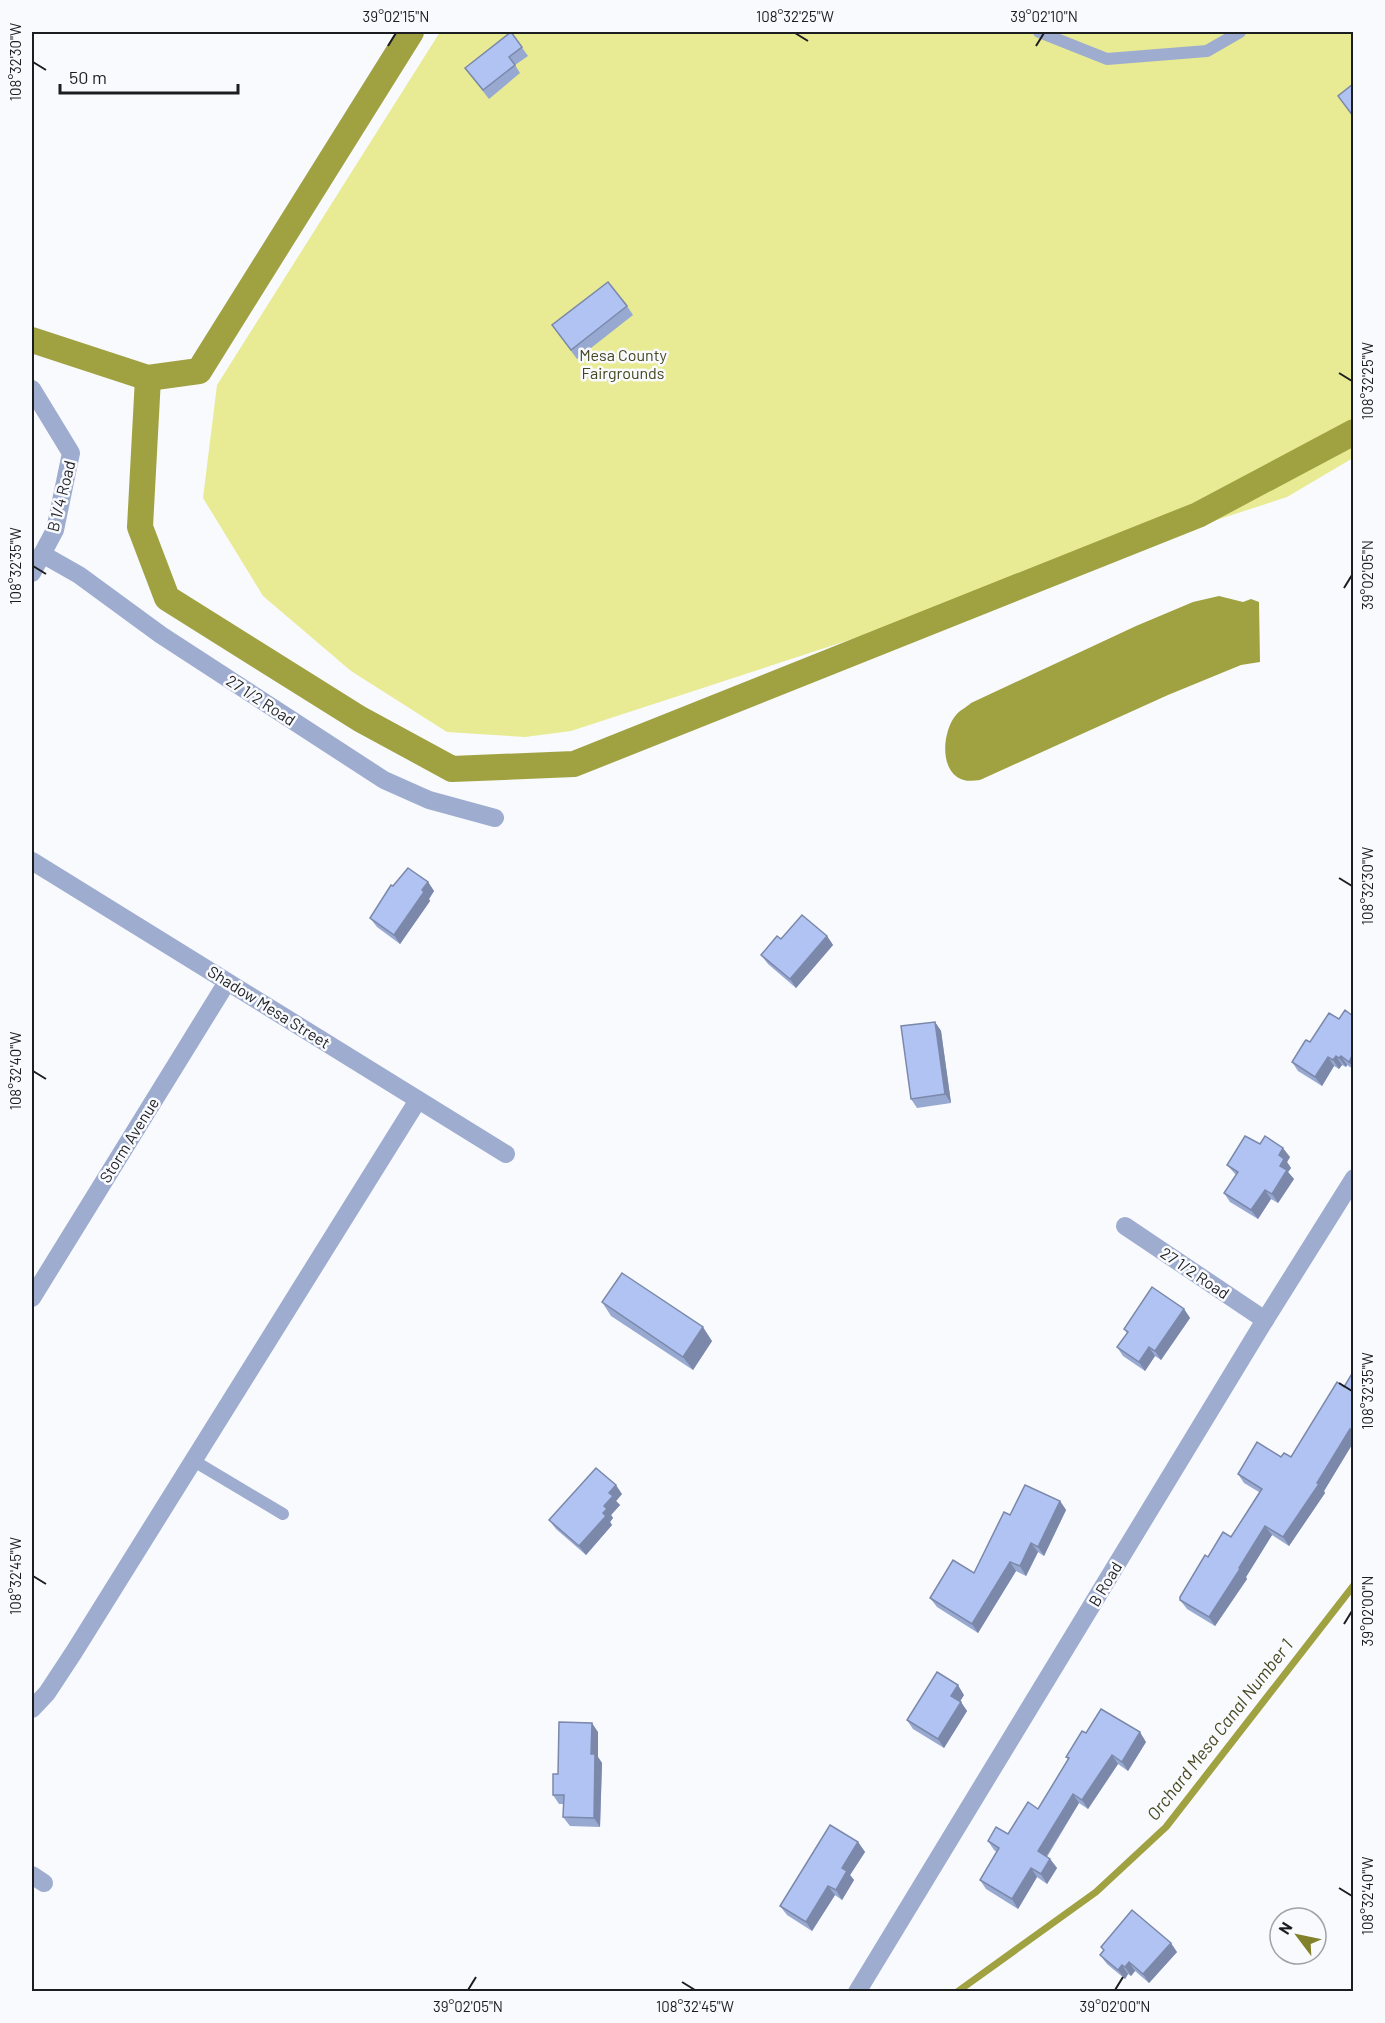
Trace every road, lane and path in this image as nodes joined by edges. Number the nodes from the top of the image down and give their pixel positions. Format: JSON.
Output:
{"nodes":[{"id":1,"x":1039,"y":32,"type":"edge"},
{"id":2,"x":1240,"y":32,"type":"edge"},
{"id":3,"x":32,"y":389,"type":"edge"},
{"id":4,"x":42,"y":554,"type":"junction"},
{"id":5,"x":32,"y":573,"type":"edge"},
{"id":6,"x":495,"y":818,"type":"dead end"},
{"id":7,"x":35,"y":870,"type":"edge"},
{"id":8,"x":227,"y":982,"type":"junction"},
{"id":9,"x":418,"y":1100,"type":"junction"},
{"id":10,"x":506,"y":1154,"type":"dead end"},
{"id":11,"x":1353,"y":1178,"type":"edge"},
{"id":12,"x":1125,"y":1226,"type":"dead end"},
{"id":13,"x":32,"y":1298,"type":"edge"},
{"id":14,"x":1265,"y":1320,"type":"junction"},
{"id":15,"x":194,"y":1461,"type":"junction"},
{"id":16,"x":283,"y":1514,"type":"dead end"},
{"id":17,"x":32,"y":1709,"type":"edge"},
{"id":18,"x":857,"y":1992,"type":"edge"}],
"edges":[{"from":1,"to":2,"type":"lane"},
{"from":3,"to":4,"type":"street","name":"B 1/4 Road"},
{"from":4,"to":5,"type":"street","name":"B 1/4 Road"},
{"from":4,"to":6,"type":"street","name":"27 1/2 Road"},
{"from":7,"to":8,"type":"street","name":"Shadow Mesa Street"},
{"from":8,"to":9,"type":"street","name":"Shadow Mesa Street"},
{"from":8,"to":13,"type":"street","name":"Storm Avenue"},
{"from":9,"to":10,"type":"street","name":"Shadow Mesa Street"},
{"from":9,"to":15,"type":"street"},
{"from":11,"to":14,"type":"street","name":"B Road"},
{"from":12,"to":14,"type":"street","name":"27 1/2 Road"},
{"from":14,"to":18,"type":"street","name":"B Road"},
{"from":15,"to":16,"type":"lane"},
{"from":15,"to":17,"type":"street"}]}
